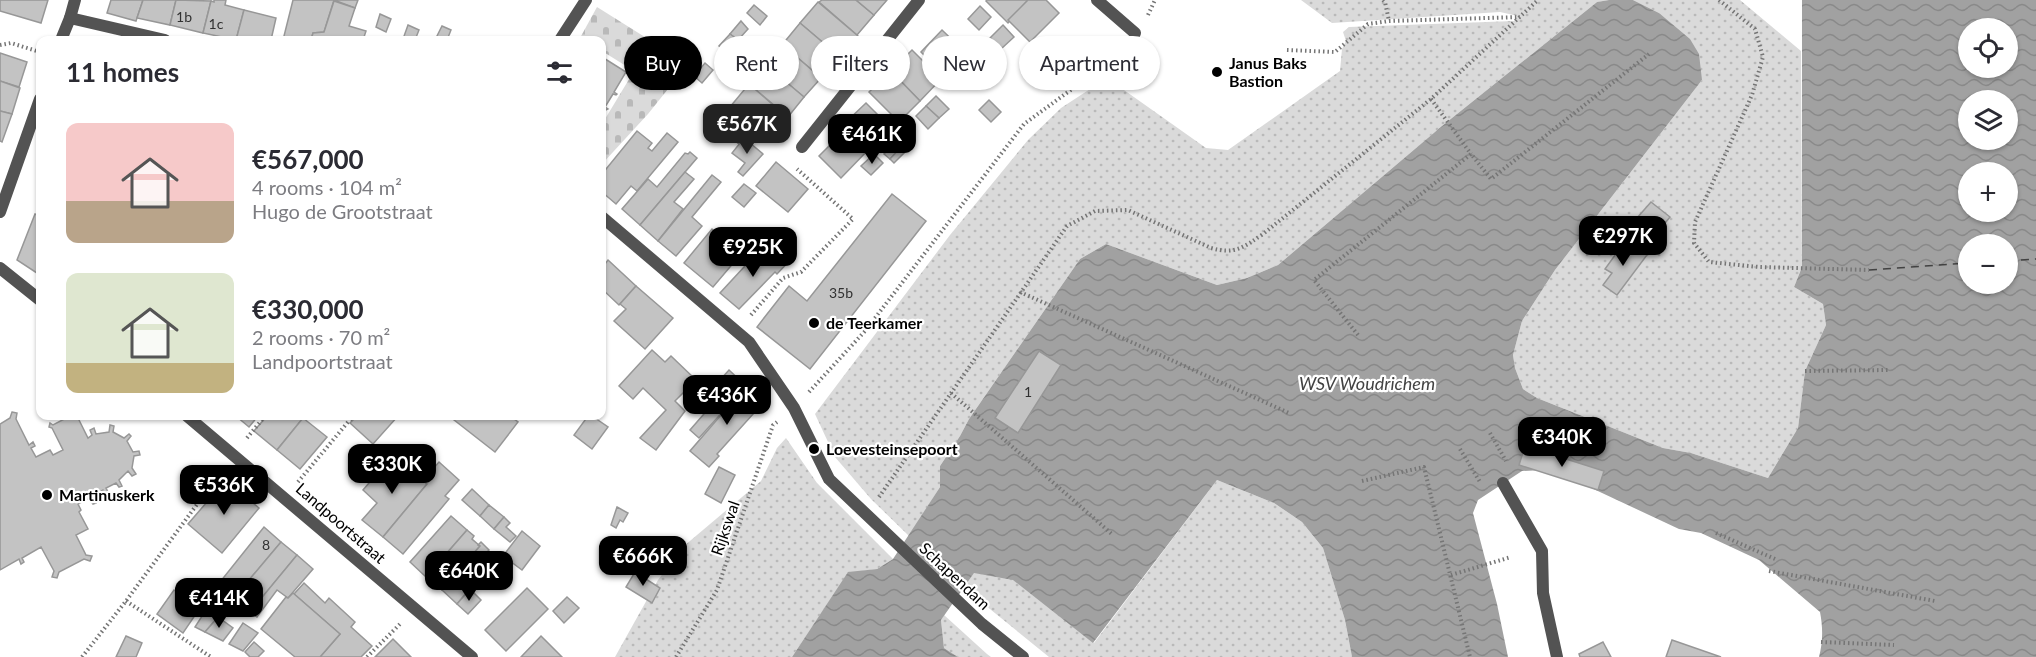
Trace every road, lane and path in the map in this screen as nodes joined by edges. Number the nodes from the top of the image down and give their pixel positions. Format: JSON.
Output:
{"nodes":[{"id":1,"x":75,"y":0,"type":"edge"},
{"id":2,"x":586,"y":0,"type":"edge"},
{"id":3,"x":919,"y":0,"type":"edge"},
{"id":4,"x":1097,"y":0,"type":"edge"},
{"id":5,"x":1383,"y":0,"type":"edge"},
{"id":6,"x":1538,"y":0,"type":"edge"},
{"id":7,"x":1719,"y":0,"type":"edge"},
{"id":8,"x":1521,"y":17,"type":"junction"},
{"id":9,"x":70,"y":18,"type":"junction"},
{"id":10,"x":1389,"y":21,"type":"junction"},
{"id":11,"x":1136,"y":33,"type":"joint"},
{"id":12,"x":63,"y":36,"type":"edge"},
{"id":13,"x":148,"y":36,"type":"edge"},
{"id":14,"x":563,"y":36,"type":"edge"},
{"id":15,"x":0,"y":45,"type":"edge"},
{"id":16,"x":1287,"y":50,"type":"dead end"},
{"id":17,"x":36,"y":51,"type":"edge"},
{"id":18,"x":1648,"y":54,"type":"dead end"},
{"id":19,"x":1431,"y":99,"type":"junction"},
{"id":20,"x":36,"y":110,"type":"edge"},
{"id":21,"x":802,"y":147,"type":"dead end"},
{"id":22,"x":1471,"y":154,"type":"junction"},
{"id":23,"x":827,"y":195,"type":"dead end"},
{"id":24,"x":0,"y":212,"type":"edge"},
{"id":25,"x":606,"y":220,"type":"edge"},
{"id":26,"x":0,"y":268,"type":"edge"},
{"id":27,"x":1869,"y":270,"type":"dead end"},
{"id":28,"x":1020,"y":292,"type":"junction"},
{"id":29,"x":36,"y":297,"type":"edge"},
{"id":30,"x":736,"y":331,"type":"junction"},
{"id":31,"x":1358,"y":335,"type":"dead end"},
{"id":32,"x":1888,"y":370,"type":"dead end"},
{"id":33,"x":1805,"y":371,"type":"dead end"},
{"id":34,"x":951,"y":393,"type":"junction"},
{"id":35,"x":794,"y":408,"type":"junction"},
{"id":36,"x":1288,"y":413,"type":"dead end"},
{"id":37,"x":192,"y":420,"type":"edge"},
{"id":38,"x":262,"y":420,"type":"edge"},
{"id":39,"x":350,"y":420,"type":"edge"},
{"id":40,"x":1490,"y":433,"type":"dead end"},
{"id":41,"x":1461,"y":449,"type":"dead end"},
{"id":42,"x":235,"y":454,"type":"junction"},
{"id":43,"x":1507,"y":462,"type":"dead end"},
{"id":44,"x":1362,"y":481,"type":"dead end"},
{"id":45,"x":1503,"y":483,"type":"dead end"},
{"id":46,"x":1483,"y":486,"type":"dead end"},
{"id":47,"x":286,"y":498,"type":"junction"},
{"id":48,"x":870,"y":519,"type":"junction"},
{"id":49,"x":1716,"y":533,"type":"dead end"},
{"id":50,"x":1113,"y":535,"type":"dead end"},
{"id":51,"x":1510,"y":557,"type":"dead end"},
{"id":52,"x":1775,"y":559,"type":"dead end"},
{"id":53,"x":1769,"y":571,"type":"dead end"},
{"id":54,"x":1451,"y":575,"type":"junction"},
{"id":55,"x":126,"y":601,"type":"junction"},
{"id":56,"x":1935,"y":601,"type":"dead end"},
{"id":57,"x":415,"y":608,"type":"junction"},
{"id":58,"x":1821,"y":642,"type":"dead end"},
{"id":59,"x":1894,"y":645,"type":"dead end"},
{"id":60,"x":82,"y":657,"type":"edge"},
{"id":61,"x":211,"y":657,"type":"edge"},
{"id":62,"x":367,"y":657,"type":"edge"},
{"id":63,"x":471,"y":657,"type":"edge"},
{"id":64,"x":676,"y":657,"type":"edge"},
{"id":65,"x":1023,"y":657,"type":"edge"},
{"id":66,"x":1470,"y":657,"type":"edge"},
{"id":67,"x":1557,"y":657,"type":"edge"}],
"edges":[{"from":1,"to":9,"type":"street"},
{"from":2,"to":14,"type":"street"},
{"from":3,"to":21,"type":"street"},
{"from":4,"to":11,"type":"street"},
{"from":5,"to":10,"type":"path"},
{"from":6,"to":8,"type":"path"},
{"from":7,"to":27,"type":"path"},
{"from":8,"to":10,"type":"path"},
{"from":8,"to":19,"type":"path"},
{"from":9,"to":12,"type":"street"},
{"from":9,"to":13,"type":"street"},
{"from":10,"to":16,"type":"path"},
{"from":11,"to":35,"type":"path","name":"Rijkswal"},
{"from":15,"to":17,"type":"path"},
{"from":18,"to":22,"type":"path"},
{"from":19,"to":22,"type":"path"},
{"from":19,"to":28,"type":"path"},
{"from":20,"to":24,"type":"street"},
{"from":22,"to":31,"type":"path"},
{"from":23,"to":30,"type":"path"},
{"from":25,"to":30,"type":"street","name":"Schapendam"},
{"from":26,"to":29,"type":"street"},
{"from":28,"to":34,"type":"path"},
{"from":28,"to":36,"type":"path"},
{"from":30,"to":35,"type":"street","name":"Schapendam"},
{"from":32,"to":33,"type":"path"},
{"from":34,"to":48,"type":"path"},
{"from":34,"to":50,"type":"path"},
{"from":35,"to":48,"type":"street","name":"Schapendam"},
{"from":35,"to":64,"type":"path","name":"Rijkswal"},
{"from":37,"to":42,"type":"street","name":"Landpoortstraat"},
{"from":38,"to":42,"type":"path"},
{"from":39,"to":47,"type":"path"},
{"from":40,"to":43,"type":"path"},
{"from":41,"to":46,"type":"path"},
{"from":42,"to":47,"type":"street","name":"Landpoortstraat"},
{"from":42,"to":55,"type":"path"},
{"from":44,"to":54,"type":"path"},
{"from":45,"to":67,"type":"street"},
{"from":47,"to":57,"type":"street","name":"Landpoortstraat"},
{"from":48,"to":65,"type":"street","name":"Schapendam"},
{"from":49,"to":52,"type":"path"},
{"from":51,"to":54,"type":"path"},
{"from":53,"to":56,"type":"path"},
{"from":54,"to":66,"type":"path"},
{"from":55,"to":60,"type":"path"},
{"from":55,"to":61,"type":"path"},
{"from":57,"to":62,"type":"path"},
{"from":57,"to":63,"type":"street","name":"Landpoortstraat"},
{"from":58,"to":59,"type":"path"}]}
